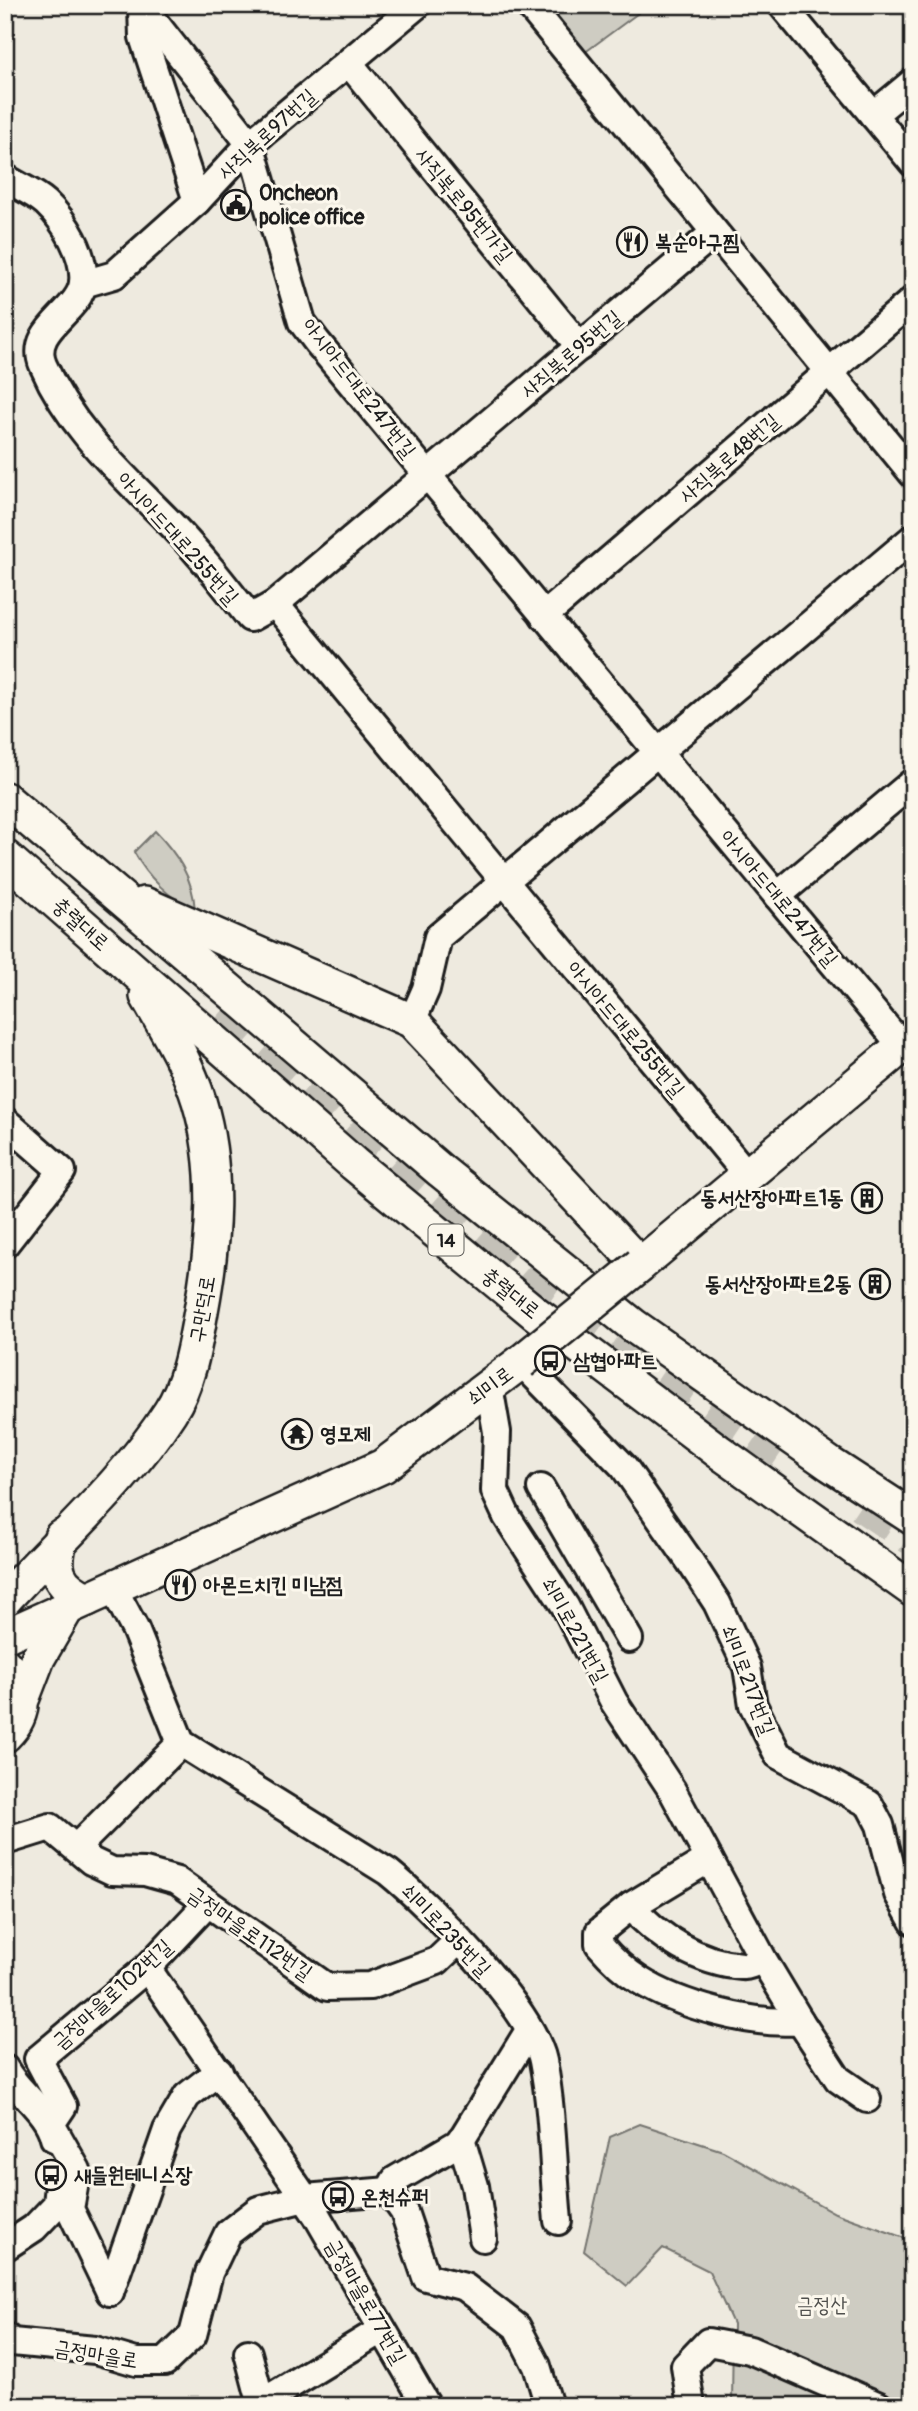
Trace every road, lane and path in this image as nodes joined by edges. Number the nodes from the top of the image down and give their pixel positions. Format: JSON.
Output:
{"nodes":[{"id":1,"x":417,"y":5,"type":"edge"},
{"id":2,"x":529,"y":5,"type":"edge"},
{"id":3,"x":782,"y":5,"type":"edge"},
{"id":4,"x":142,"y":6,"type":"edge"},
{"id":5,"x":349,"y":63,"type":"junction"},
{"id":6,"x":913,"y":82,"type":"edge"},
{"id":7,"x":873,"y":115,"type":"junction"},
{"id":8,"x":250,"y":144,"type":"junction"},
{"id":9,"x":913,"y":163,"type":"edge"},
{"id":10,"x":5,"y":178,"type":"edge"},
{"id":11,"x":197,"y":201,"type":"junction"},
{"id":12,"x":714,"y":233,"type":"junction"},
{"id":13,"x":83,"y":284,"type":"junction"},
{"id":14,"x":913,"y":300,"type":"edge"},
{"id":15,"x":580,"y":347,"type":"junction"},
{"id":16,"x":829,"y":372,"type":"junction"},
{"id":17,"x":913,"y":474,"type":"edge"},
{"id":18,"x":427,"y":475,"type":"junction"},
{"id":19,"x":913,"y":538,"type":"edge"},
{"id":20,"x":275,"y":604,"type":"junction"},
{"id":21,"x":544,"y":616,"type":"junction"},
{"id":22,"x":657,"y":751,"type":"junction"},
{"id":23,"x":913,"y":782,"type":"edge"},
{"id":24,"x":5,"y":799,"type":"edge"},
{"id":25,"x":5,"y":857,"type":"edge"},
{"id":26,"x":504,"y":880,"type":"junction"},
{"id":27,"x":113,"y":891,"type":"junction"},
{"id":28,"x":777,"y":896,"type":"junction"},
{"id":29,"x":131,"y":970,"type":"junction"},
{"id":30,"x":412,"y":1021,"type":"junction"},
{"id":31,"x":907,"y":1041,"type":"edge"},
{"id":32,"x":5,"y":1122,"type":"edge"},
{"id":33,"x":749,"y":1177,"type":"junction"},
{"id":34,"x":5,"y":1244,"type":"edge"},
{"id":35,"x":640,"y":1265,"type":"junction"},
{"id":36,"x":522,"y":1362,"type":"junction"},
{"id":37,"x":489,"y":1386,"type":"junction"},
{"id":38,"x":541,"y":1488,"type":"dead end"},
{"id":39,"x":913,"y":1518,"type":"edge"},
{"id":40,"x":61,"y":1537,"type":"junction"},
{"id":41,"x":594,"y":1579,"type":"junction"},
{"id":42,"x":913,"y":1590,"type":"edge"},
{"id":43,"x":89,"y":1598,"type":"junction"},
{"id":44,"x":5,"y":1599,"type":"edge"},
{"id":45,"x":561,"y":1601,"type":"junction"},
{"id":46,"x":5,"y":1636,"type":"edge"},
{"id":47,"x":629,"y":1639,"type":"dead end"},
{"id":48,"x":5,"y":1665,"type":"edge"},
{"id":49,"x":23,"y":1697,"type":"junction"},
{"id":50,"x":5,"y":1735,"type":"edge"},
{"id":51,"x":181,"y":1743,"type":"junction"},
{"id":52,"x":5,"y":1841,"type":"edge"},
{"id":53,"x":77,"y":1847,"type":"junction"},
{"id":54,"x":709,"y":1859,"type":"junction"},
{"id":55,"x":207,"y":1904,"type":"junction"},
{"id":56,"x":631,"y":1906,"type":"junction"},
{"id":57,"x":913,"y":1921,"type":"edge"},
{"id":58,"x":458,"y":1941,"type":"junction"},
{"id":59,"x":762,"y":1959,"type":"junction"},
{"id":60,"x":147,"y":1968,"type":"junction"},
{"id":61,"x":800,"y":2021,"type":"junction"},
{"id":62,"x":528,"y":2032,"type":"junction"},
{"id":63,"x":5,"y":2069,"type":"edge"},
{"id":64,"x":219,"y":2071,"type":"junction"},
{"id":65,"x":867,"y":2099,"type":"dead end"},
{"id":66,"x":51,"y":2124,"type":"junction"},
{"id":67,"x":461,"y":2139,"type":"junction"},
{"id":68,"x":389,"y":2191,"type":"junction"},
{"id":69,"x":304,"y":2198,"type":"junction"},
{"id":70,"x":558,"y":2221,"type":"dead end"},
{"id":71,"x":482,"y":2238,"type":"dead end"},
{"id":72,"x":5,"y":2248,"type":"edge"},
{"id":73,"x":381,"y":2330,"type":"junction"},
{"id":74,"x":5,"y":2336,"type":"edge"},
{"id":75,"x":248,"y":2353,"type":"dead end"},
{"id":76,"x":261,"y":2404,"type":"edge"},
{"id":77,"x":427,"y":2406,"type":"edge"},
{"id":78,"x":549,"y":2406,"type":"edge"},
{"id":79,"x":691,"y":2406,"type":"edge"},
{"id":80,"x":879,"y":2406,"type":"edge"}],
"edges":[{"from":1,"to":5,"type":"street","name":"사직북로97번길"},
{"from":2,"to":12,"type":"street"},
{"from":3,"to":7,"type":"street"},
{"from":4,"to":8,"type":"street","name":"아시아드대로247번길"},
{"from":4,"to":11,"type":"street","name":"아시아드대로247번길"},
{"from":5,"to":8,"type":"street","name":"사직북로97번길"},
{"from":5,"to":15,"type":"street","name":"사직북로95번가길"},
{"from":6,"to":7,"type":"street"},
{"from":7,"to":9,"type":"street"},
{"from":8,"to":11,"type":"street","name":"사직북로97번길"},
{"from":8,"to":18,"type":"street","name":"아시아드대로247번길"},
{"from":10,"to":13,"type":"street"},
{"from":11,"to":13,"type":"street","name":"사직북로97번길"},
{"from":12,"to":15,"type":"street","name":"사직북로95번길"},
{"from":12,"to":16,"type":"street"},
{"from":13,"to":20,"type":"street","name":"아시아드대로255번길"},
{"from":14,"to":16,"type":"street","name":"사직북로48번길"},
{"from":15,"to":18,"type":"street","name":"사직북로95번길"},
{"from":16,"to":17,"type":"street"},
{"from":16,"to":21,"type":"street","name":"사직북로48번길"},
{"from":18,"to":20,"type":"street","name":"아시아드대로247번길"},
{"from":18,"to":21,"type":"street","name":"아시아드대로247번길"},
{"from":19,"to":22,"type":"street"},
{"from":20,"to":26,"type":"street","name":"아시아드대로255번길"},
{"from":21,"to":22,"type":"street","name":"아시아드대로247번길"},
{"from":22,"to":26,"type":"street"},
{"from":22,"to":28,"type":"street","name":"아시아드대로247번길"},
{"from":23,"to":28,"type":"street"},
{"from":24,"to":27,"type":"main road"},
{"from":25,"to":29,"type":"main road","name":"충렬대로","number":"14"},
{"from":26,"to":30,"type":"street"},
{"from":26,"to":33,"type":"street","name":"아시아드대로255번길"},
{"from":27,"to":30,"type":"main road"},
{"from":27,"to":39,"type":"main road"},
{"from":28,"to":31,"type":"street","name":"아시아드대로247번길"},
{"from":29,"to":40,"type":"main road","name":"구만덕로"},
{"from":29,"to":42,"type":"main road","name":"충렬대로","number":"14"},
{"from":30,"to":35,"type":"main road"},
{"from":31,"to":33,"type":"main road","name":"쇠미로"},
{"from":32,"to":34,"type":"street"},
{"from":33,"to":35,"type":"main road","name":"쇠미로"},
{"from":35,"to":36,"type":"main road","name":"쇠미로","bridge":true},
{"from":36,"to":37,"type":"main road","name":"쇠미로"},
{"from":36,"to":57,"type":"street","name":"쇠미로217번길"},
{"from":37,"to":43,"type":"main road","name":"쇠미로"},
{"from":37,"to":45,"type":"street","name":"쇠미로221번길"},
{"from":38,"to":41,"type":"street"},
{"from":40,"to":43,"type":"main road"},
{"from":40,"to":44,"type":"main road","name":"구만덕로"},
{"from":41,"to":45,"type":"street"},
{"from":41,"to":47,"type":"street"},
{"from":43,"to":46,"type":"main road","name":"쇠미로"},
{"from":43,"to":49,"type":"main road"},
{"from":43,"to":51,"type":"street"},
{"from":45,"to":54,"type":"street","name":"쇠미로221번길"},
{"from":48,"to":49,"type":"main road"},
{"from":49,"to":50,"type":"main road"},
{"from":51,"to":53,"type":"street"},
{"from":51,"to":58,"type":"street","name":"쇠미로235번길"},
{"from":52,"to":53,"type":"street","name":"금정마을로112번길"},
{"from":53,"to":55,"type":"street","name":"금정마을로112번길"},
{"from":54,"to":56,"type":"street"},
{"from":54,"to":59,"type":"street","name":"쇠미로221번길"},
{"from":55,"to":58,"type":"street","name":"금정마을로112번길"},
{"from":55,"to":60,"type":"street","name":"금정마을로102번길"},
{"from":56,"to":59,"type":"street"},
{"from":56,"to":61,"type":"street"},
{"from":58,"to":62,"type":"street","name":"쇠미로235번길"},
{"from":59,"to":61,"type":"street","name":"쇠미로221번길"},
{"from":60,"to":64,"type":"street"},
{"from":60,"to":66,"type":"street","name":"금정마을로102번길"},
{"from":61,"to":65,"type":"street","name":"쇠미로221번길"},
{"from":62,"to":67,"type":"street"},
{"from":62,"to":70,"type":"street","name":"쇠미로235번길"},
{"from":63,"to":66,"type":"street"},
{"from":64,"to":66,"type":"street"},
{"from":64,"to":69,"type":"street"},
{"from":66,"to":72,"type":"street"},
{"from":67,"to":68,"type":"street"},
{"from":67,"to":71,"type":"street"},
{"from":68,"to":69,"type":"street","name":"금정마을로"},
{"from":68,"to":78,"type":"street"},
{"from":69,"to":73,"type":"street","name":"금정마을로77번길"},
{"from":69,"to":74,"type":"street","name":"금정마을로"},
{"from":73,"to":76,"type":"street"},
{"from":73,"to":77,"type":"street","name":"금정마을로77번길"},
{"from":75,"to":76,"type":"street"},
{"from":79,"to":80,"type":"street"}]}
